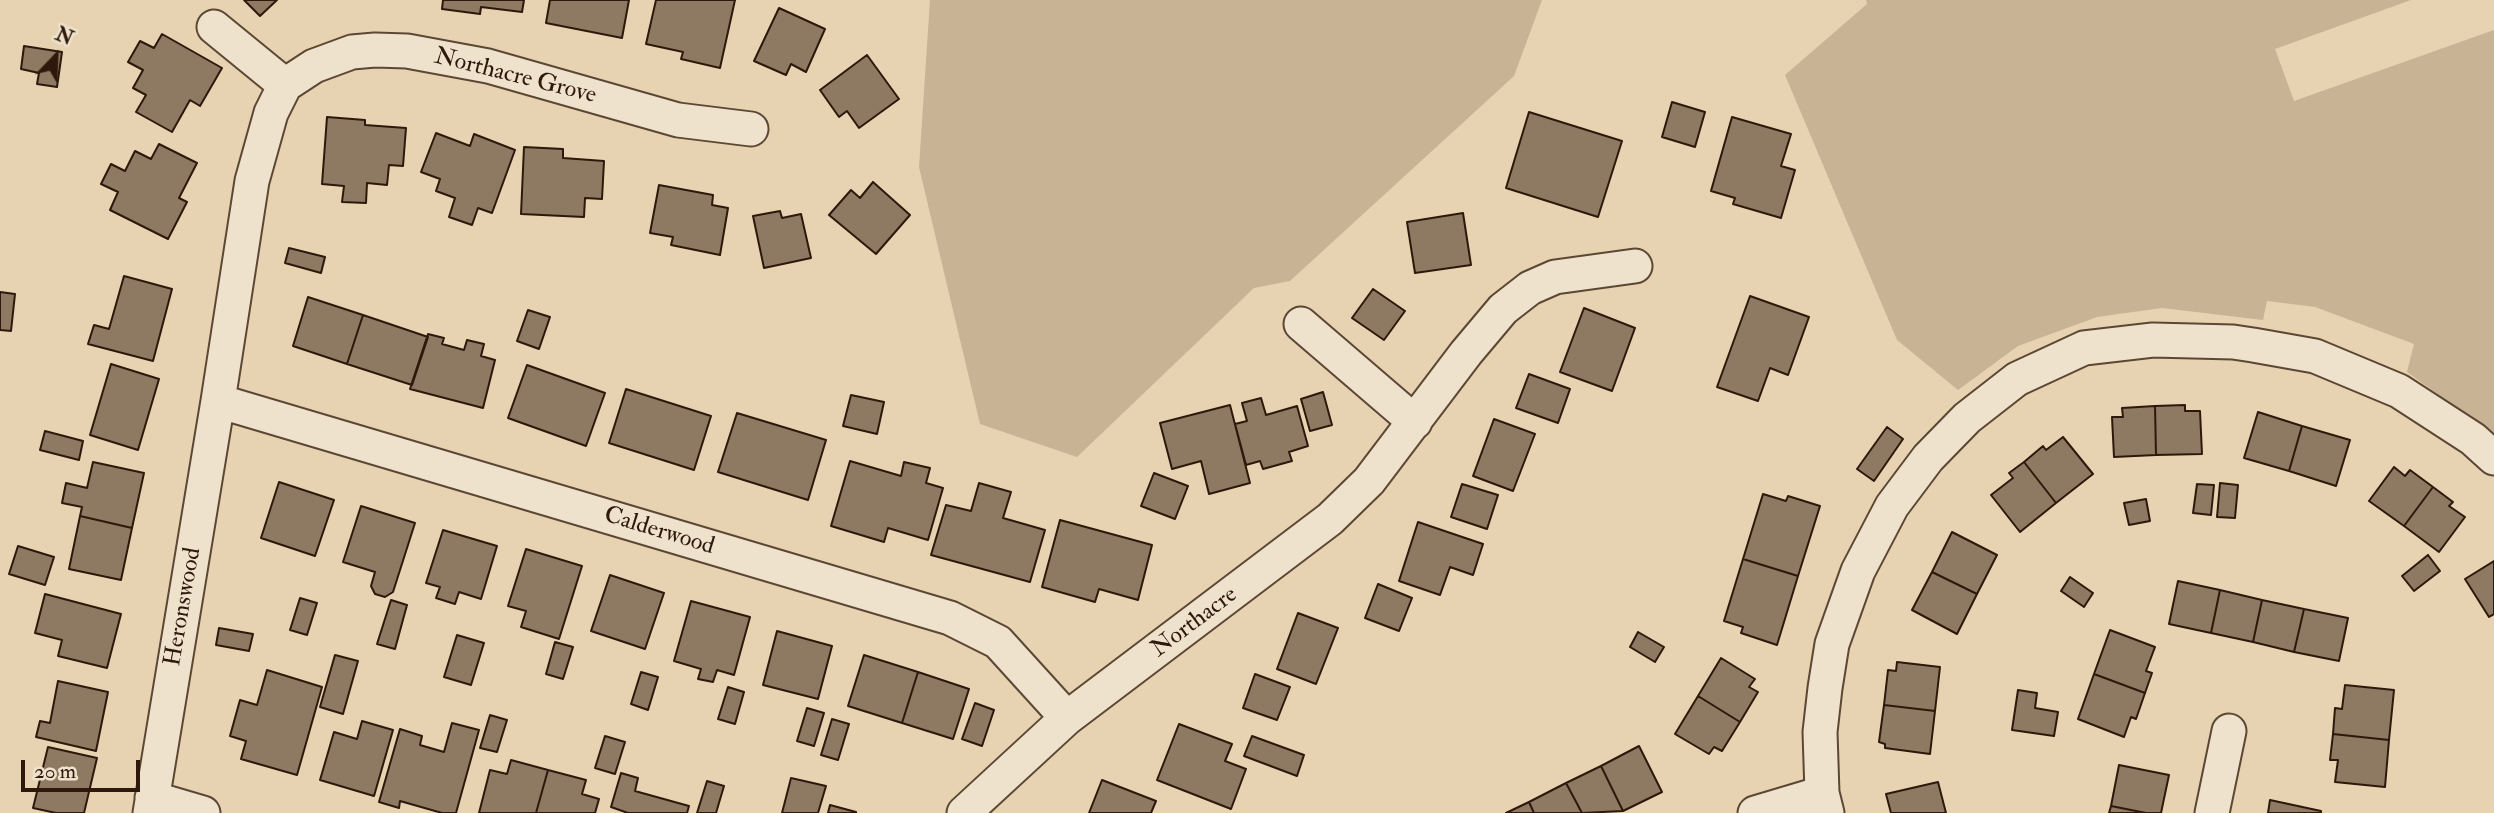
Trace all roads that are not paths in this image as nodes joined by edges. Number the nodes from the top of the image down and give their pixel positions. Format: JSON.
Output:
{"nodes":[{"id":1,"x":214,"y":27,"type":"dead end"},
{"id":2,"x":285,"y":85,"type":"junction"},
{"id":3,"x":751,"y":129,"type":"dead end"},
{"id":4,"x":1635,"y":265,"type":"dead end"},
{"id":5,"x":1301,"y":324,"type":"dead end"},
{"id":6,"x":218,"y":401,"type":"junction"},
{"id":7,"x":1415,"y":422,"type":"junction"},
{"id":8,"x":2494,"y":458,"type":"edge"},
{"id":9,"x":1067,"y":718,"type":"junction"},
{"id":10,"x":2229,"y":732,"type":"dead end"},
{"id":11,"x":1825,"y":803,"type":"edge"},
{"id":12,"x":151,"y":806,"type":"edge"},
{"id":13,"x":203,"y":813,"type":"edge"},
{"id":14,"x":964,"y":813,"type":"edge"},
{"id":15,"x":1755,"y":813,"type":"edge"},
{"id":16,"x":2212,"y":813,"type":"edge"}],
"edges":[{"from":1,"to":2,"type":"street"},
{"from":2,"to":3,"type":"street","name":"Northacre Grove"},
{"from":2,"to":6,"type":"street"},
{"from":4,"to":7,"type":"street","name":"Northacre"},
{"from":5,"to":7,"type":"street"},
{"from":6,"to":9,"type":"street","name":"Calderwood"},
{"from":6,"to":12,"type":"street","name":"Heronswood"},
{"from":7,"to":9,"type":"street","name":"Northacre"},
{"from":8,"to":11,"type":"street"},
{"from":9,"to":14,"type":"street","name":"Northacre"},
{"from":10,"to":16,"type":"street"},
{"from":11,"to":15,"type":"street"},
{"from":12,"to":13,"type":"street"}]}
